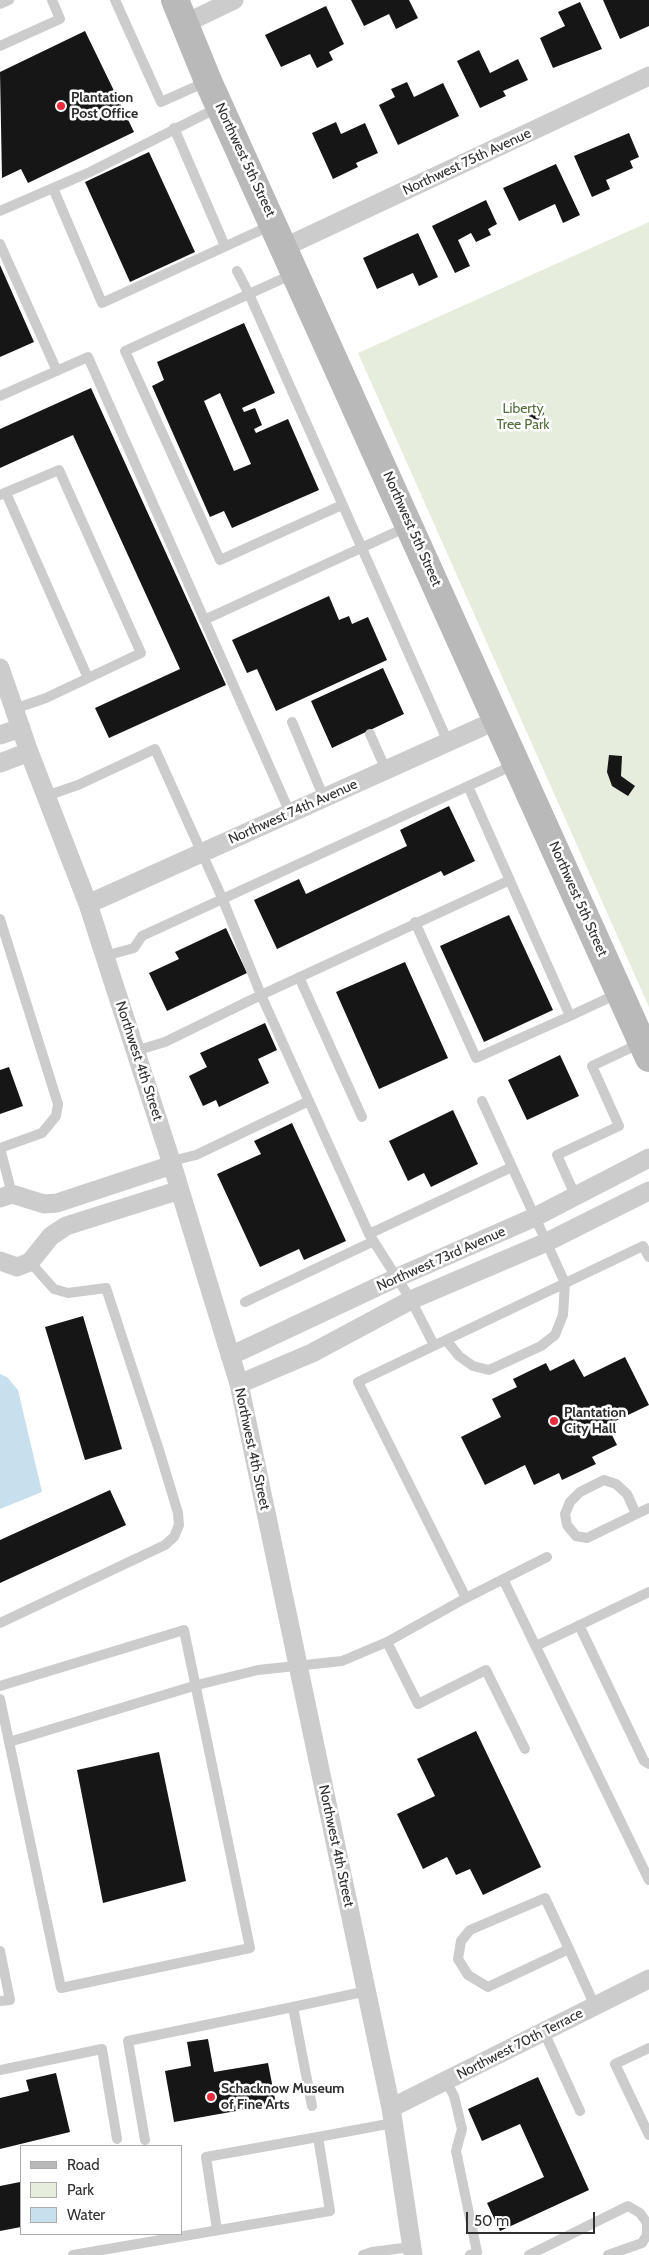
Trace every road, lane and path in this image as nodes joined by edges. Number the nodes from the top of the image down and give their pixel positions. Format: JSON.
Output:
{"nodes":[{"id":1,"x":9,"y":0,"type":"edge"},
{"id":2,"x":52,"y":0,"type":"edge"},
{"id":3,"x":114,"y":0,"type":"edge"},
{"id":4,"x":234,"y":0,"type":"edge"},
{"id":5,"x":0,"y":4,"type":"edge"},
{"id":6,"x":181,"y":12,"type":"edge"},
{"id":7,"x":0,"y":46,"type":"edge"},
{"id":8,"x":649,"y":76,"type":"edge"},
{"id":9,"x":208,"y":80,"type":"junction"},
{"id":10,"x":220,"y":106,"type":"junction"},
{"id":11,"x":174,"y":128,"type":"junction"},
{"id":12,"x":53,"y":188,"type":"junction"},
{"id":13,"x":0,"y":211,"type":"edge"},
{"id":14,"x":279,"y":236,"type":"junction"},
{"id":15,"x":0,"y":244,"type":"edge"},
{"id":16,"x":225,"y":246,"type":"junction"},
{"id":17,"x":237,"y":271,"type":"dead end"},
{"id":18,"x":296,"y":273,"type":"junction"},
{"id":19,"x":248,"y":294,"type":"junction"},
{"id":20,"x":57,"y":371,"type":"junction"},
{"id":21,"x":0,"y":396,"type":"edge"},
{"id":22,"x":3,"y":494,"type":"edge"},
{"id":23,"x":342,"y":505,"type":"junction"},
{"id":24,"x":410,"y":526,"type":"junction"},
{"id":25,"x":361,"y":548,"type":"junction"},
{"id":26,"x":204,"y":620,"type":"junction"},
{"id":27,"x":0,"y":668,"type":"edge"},
{"id":28,"x":88,"y":678,"type":"junction"},
{"id":29,"x":14,"y":710,"type":"junction"},
{"id":30,"x":497,"y":720,"type":"junction"},
{"id":31,"x":292,"y":722,"type":"dead end"},
{"id":32,"x":21,"y":728,"type":"junction"},
{"id":33,"x":370,"y":734,"type":"dead end"},
{"id":34,"x":0,"y":735,"type":"edge"},
{"id":35,"x":448,"y":742,"type":"junction"},
{"id":36,"x":29,"y":752,"type":"junction"},
{"id":37,"x":0,"y":763,"type":"edge"},
{"id":38,"x":517,"y":764,"type":"junction"},
{"id":39,"x":386,"y":770,"type":"junction"},
{"id":40,"x":468,"y":786,"type":"junction"},
{"id":41,"x":46,"y":796,"type":"junction"},
{"id":42,"x":324,"y":798,"type":"junction"},
{"id":43,"x":290,"y":814,"type":"junction"},
{"id":44,"x":203,"y":853,"type":"junction"},
{"id":45,"x":510,"y":880,"type":"junction"},
{"id":46,"x":223,"y":900,"type":"junction"},
{"id":47,"x":88,"y":904,"type":"junction"},
{"id":48,"x":0,"y":919,"type":"edge"},
{"id":49,"x":415,"y":922,"type":"junction"},
{"id":50,"x":105,"y":956,"type":"junction"},
{"id":51,"x":299,"y":977,"type":"junction"},
{"id":52,"x":620,"y":993,"type":"junction"},
{"id":53,"x":261,"y":995,"type":"junction"},
{"id":54,"x":570,"y":1016,"type":"junction"},
{"id":55,"x":646,"y":1050,"type":"edge"},
{"id":56,"x":135,"y":1051,"type":"junction"},
{"id":57,"x":309,"y":1101,"type":"junction"},
{"id":58,"x":482,"y":1101,"type":"dead end"},
{"id":59,"x":362,"y":1117,"type":"dead end"},
{"id":60,"x":0,"y":1148,"type":"edge"},
{"id":61,"x":649,"y":1158,"type":"edge"},
{"id":62,"x":172,"y":1163,"type":"junction"},
{"id":63,"x":512,"y":1167,"type":"junction"},
{"id":64,"x":180,"y":1190,"type":"junction"},
{"id":65,"x":649,"y":1191,"type":"edge"},
{"id":66,"x":575,"y":1195,"type":"junction"},
{"id":67,"x":6,"y":1196,"type":"edge"},
{"id":68,"x":535,"y":1217,"type":"junction"},
{"id":69,"x":371,"y":1238,"type":"junction"},
{"id":70,"x":547,"y":1242,"type":"junction"},
{"id":71,"x":649,"y":1257,"type":"edge"},
{"id":72,"x":0,"y":1261,"type":"edge"},
{"id":73,"x":30,"y":1262,"type":"junction"},
{"id":74,"x":396,"y":1278,"type":"junction"},
{"id":75,"x":565,"y":1283,"type":"junction"},
{"id":76,"x":411,"y":1300,"type":"junction"},
{"id":77,"x":245,"y":1302,"type":"dead end"},
{"id":78,"x":446,"y":1340,"type":"junction"},
{"id":79,"x":434,"y":1346,"type":"junction"},
{"id":80,"x":230,"y":1356,"type":"junction"},
{"id":81,"x":239,"y":1384,"type":"junction"},
{"id":82,"x":649,"y":1508,"type":"edge"},
{"id":83,"x":636,"y":1514,"type":"junction"},
{"id":84,"x":547,"y":1557,"type":"dead end"},
{"id":85,"x":503,"y":1579,"type":"junction"},
{"id":86,"x":649,"y":1592,"type":"edge"},
{"id":87,"x":466,"y":1598,"type":"junction"},
{"id":88,"x":0,"y":1623,"type":"edge"},
{"id":89,"x":579,"y":1625,"type":"junction"},
{"id":90,"x":387,"y":1642,"type":"junction"},
{"id":91,"x":536,"y":1646,"type":"junction"},
{"id":92,"x":298,"y":1667,"type":"junction"},
{"id":93,"x":197,"y":1685,"type":"junction"},
{"id":94,"x":0,"y":1686,"type":"edge"},
{"id":95,"x":0,"y":1699,"type":"edge"},
{"id":96,"x":9,"y":1742,"type":"junction"},
{"id":97,"x":525,"y":1749,"type":"dead end"},
{"id":98,"x":649,"y":1764,"type":"edge"},
{"id":99,"x":649,"y":1880,"type":"edge"},
{"id":100,"x":569,"y":1949,"type":"junction"},
{"id":101,"x":0,"y":1951,"type":"edge"},
{"id":102,"x":649,"y":1979,"type":"edge"},
{"id":103,"x":367,"y":1991,"type":"junction"},
{"id":104,"x":0,"y":2002,"type":"edge"},
{"id":105,"x":595,"y":2006,"type":"junction"},
{"id":106,"x":293,"y":2007,"type":"junction"},
{"id":107,"x":544,"y":2032,"type":"junction"},
{"id":108,"x":649,"y":2048,"type":"edge"},
{"id":109,"x":0,"y":2070,"type":"edge"},
{"id":110,"x":446,"y":2081,"type":"junction"},
{"id":111,"x":312,"y":2106,"type":"dead end"},
{"id":112,"x":580,"y":2111,"type":"dead end"},
{"id":113,"x":392,"y":2115,"type":"junction"},
{"id":114,"x":649,"y":2135,"type":"edge"},
{"id":115,"x":318,"y":2137,"type":"junction"},
{"id":116,"x":117,"y":2139,"type":"dead end"},
{"id":117,"x":145,"y":2140,"type":"dead end"},
{"id":118,"x":217,"y":2230,"type":"junction"},
{"id":119,"x":412,"y":2251,"type":"edge"},
{"id":120,"x":72,"y":2255,"type":"edge"},
{"id":121,"x":363,"y":2255,"type":"edge"},
{"id":122,"x":470,"y":2255,"type":"edge"},
{"id":123,"x":530,"y":2255,"type":"edge"},
{"id":124,"x":608,"y":2255,"type":"edge"}],
"edges":[{"from":1,"to":5,"type":"lane"},
{"from":2,"to":7,"type":"lane"},
{"from":3,"to":9,"type":"lane"},
{"from":4,"to":6,"type":"street"},
{"from":6,"to":9,"type":"street","name":"Northwest 5th Street"},
{"from":8,"to":14,"type":"street","name":"Northwest 75th Avenue"},
{"from":9,"to":10,"type":"street","name":"Northwest 5th Street"},
{"from":10,"to":11,"type":"lane"},
{"from":10,"to":14,"type":"street","name":"Northwest 5th Street"},
{"from":11,"to":12,"type":"lane"},
{"from":11,"to":16,"type":"lane"},
{"from":12,"to":13,"type":"lane"},
{"from":12,"to":16,"type":"lane"},
{"from":14,"to":16,"type":"lane"},
{"from":14,"to":18,"type":"street","name":"Northwest 5th Street"},
{"from":15,"to":20,"type":"lane"},
{"from":17,"to":19,"type":"lane"},
{"from":18,"to":19,"type":"lane"},
{"from":18,"to":24,"type":"street","name":"Northwest 5th Street"},
{"from":19,"to":23,"type":"lane"},
{"from":19,"to":23,"type":"lane"},
{"from":20,"to":21,"type":"lane"},
{"from":20,"to":26,"type":"lane"},
{"from":22,"to":28,"type":"lane"},
{"from":22,"to":28,"type":"lane"},
{"from":23,"to":25,"type":"lane"},
{"from":24,"to":25,"type":"lane"},
{"from":24,"to":30,"type":"street","name":"Northwest 5th Street"},
{"from":25,"to":26,"type":"lane"},
{"from":25,"to":35,"type":"lane"},
{"from":26,"to":43,"type":"lane"},
{"from":27,"to":29,"type":"street","name":"Northwest 4th Street"},
{"from":28,"to":29,"type":"lane"},
{"from":29,"to":32,"type":"street","name":"Northwest 4th Street"},
{"from":30,"to":35,"type":"street","name":"Northwest 74th Avenue"},
{"from":30,"to":38,"type":"street","name":"Northwest 5th Street"},
{"from":31,"to":42,"type":"lane"},
{"from":32,"to":34,"type":"street"},
{"from":32,"to":36,"type":"street","name":"Northwest 4th Street"},
{"from":33,"to":39,"type":"lane"},
{"from":35,"to":39,"type":"street","name":"Northwest 74th Avenue"},
{"from":36,"to":37,"type":"street"},
{"from":36,"to":41,"type":"street","name":"Northwest 4th Street"},
{"from":38,"to":40,"type":"lane"},
{"from":38,"to":52,"type":"street","name":"Northwest 5th Street"},
{"from":39,"to":42,"type":"street","name":"Northwest 74th Avenue"},
{"from":40,"to":45,"type":"lane"},
{"from":40,"to":46,"type":"lane"},
{"from":41,"to":44,"type":"lane"},
{"from":41,"to":47,"type":"street","name":"Northwest 4th Street"},
{"from":42,"to":43,"type":"street","name":"Northwest 74th Avenue"},
{"from":43,"to":44,"type":"street","name":"Northwest 74th Avenue"},
{"from":44,"to":46,"type":"lane"},
{"from":44,"to":47,"type":"street","name":"Northwest 74th Avenue"},
{"from":45,"to":49,"type":"lane"},
{"from":45,"to":54,"type":"lane"},
{"from":46,"to":50,"type":"lane"},
{"from":46,"to":53,"type":"lane"},
{"from":47,"to":50,"type":"street","name":"Northwest 4th Street"},
{"from":48,"to":60,"type":"lane"},
{"from":49,"to":51,"type":"lane"},
{"from":49,"to":54,"type":"lane"},
{"from":50,"to":56,"type":"street","name":"Northwest 4th Street"},
{"from":51,"to":53,"type":"lane"},
{"from":51,"to":59,"type":"lane"},
{"from":52,"to":54,"type":"lane"},
{"from":52,"to":55,"type":"street","name":"Northwest 5th Street"},
{"from":53,"to":56,"type":"lane"},
{"from":53,"to":57,"type":"lane"},
{"from":55,"to":66,"type":"lane"},
{"from":56,"to":62,"type":"street","name":"Northwest 4th Street"},
{"from":57,"to":62,"type":"lane"},
{"from":57,"to":69,"type":"lane"},
{"from":58,"to":63,"type":"lane"},
{"from":60,"to":67,"type":"lane"},
{"from":61,"to":66,"type":"street","name":"Northwest 73rd Avenue"},
{"from":62,"to":64,"type":"street","name":"Northwest 4th Street"},
{"from":62,"to":67,"type":"street"},
{"from":63,"to":68,"type":"lane"},
{"from":63,"to":69,"type":"lane"},
{"from":64,"to":73,"type":"street"},
{"from":64,"to":80,"type":"street","name":"Northwest 4th Street"},
{"from":65,"to":70,"type":"street","name":"Northwest 73rd Avenue"},
{"from":66,"to":68,"type":"street","name":"Northwest 73rd Avenue"},
{"from":68,"to":70,"type":"lane"},
{"from":68,"to":74,"type":"street","name":"Northwest 73rd Avenue"},
{"from":69,"to":74,"type":"lane"},
{"from":69,"to":77,"type":"lane"},
{"from":70,"to":75,"type":"lane"},
{"from":70,"to":76,"type":"street","name":"Northwest 73rd Avenue"},
{"from":71,"to":75,"type":"lane"},
{"from":72,"to":73,"type":"street"},
{"from":73,"to":88,"type":"lane"},
{"from":74,"to":76,"type":"lane"},
{"from":74,"to":80,"type":"street","name":"Northwest 73rd Avenue"},
{"from":75,"to":78,"type":"lane"},
{"from":75,"to":78,"type":"lane"},
{"from":76,"to":79,"type":"lane"},
{"from":76,"to":81,"type":"street","name":"Northwest 73rd Avenue"},
{"from":78,"to":79,"type":"lane"},
{"from":79,"to":87,"type":"lane"},
{"from":80,"to":81,"type":"street","name":"Northwest 4th Street"},
{"from":81,"to":92,"type":"street","name":"Northwest 4th Street"},
{"from":82,"to":83,"type":"lane"},
{"from":83,"to":83,"type":"lane"},
{"from":84,"to":85,"type":"lane"},
{"from":85,"to":87,"type":"lane"},
{"from":85,"to":91,"type":"lane"},
{"from":86,"to":89,"type":"lane"},
{"from":87,"to":90,"type":"lane"},
{"from":89,"to":91,"type":"lane"},
{"from":89,"to":98,"type":"lane"},
{"from":90,"to":92,"type":"lane"},
{"from":90,"to":97,"type":"lane"},
{"from":91,"to":99,"type":"lane"},
{"from":92,"to":93,"type":"lane"},
{"from":92,"to":103,"type":"street","name":"Northwest 4th Street"},
{"from":93,"to":94,"type":"lane"},
{"from":93,"to":96,"type":"lane"},
{"from":93,"to":96,"type":"lane"},
{"from":95,"to":96,"type":"lane"},
{"from":100,"to":100,"type":"lane"},
{"from":100,"to":105,"type":"lane"},
{"from":101,"to":104,"type":"lane"},
{"from":102,"to":105,"type":"street","name":"Northwest 70th Terrace"},
{"from":103,"to":106,"type":"lane"},
{"from":103,"to":113,"type":"street","name":"Northwest 4th Street"},
{"from":105,"to":107,"type":"street","name":"Northwest 70th Terrace"},
{"from":106,"to":111,"type":"lane"},
{"from":106,"to":117,"type":"lane"},
{"from":107,"to":110,"type":"street","name":"Northwest 70th Terrace"},
{"from":107,"to":112,"type":"lane"},
{"from":108,"to":114,"type":"lane"},
{"from":109,"to":116,"type":"lane"},
{"from":110,"to":113,"type":"street","name":"Northwest 70th Terrace"},
{"from":110,"to":122,"type":"lane"},
{"from":113,"to":115,"type":"lane"},
{"from":113,"to":119,"type":"street","name":"Northwest 4th Street"},
{"from":115,"to":118,"type":"lane"},
{"from":115,"to":118,"type":"lane"},
{"from":118,"to":120,"type":"lane"},
{"from":119,"to":121,"type":"lane"},
{"from":123,"to":124,"type":"lane"}]}
